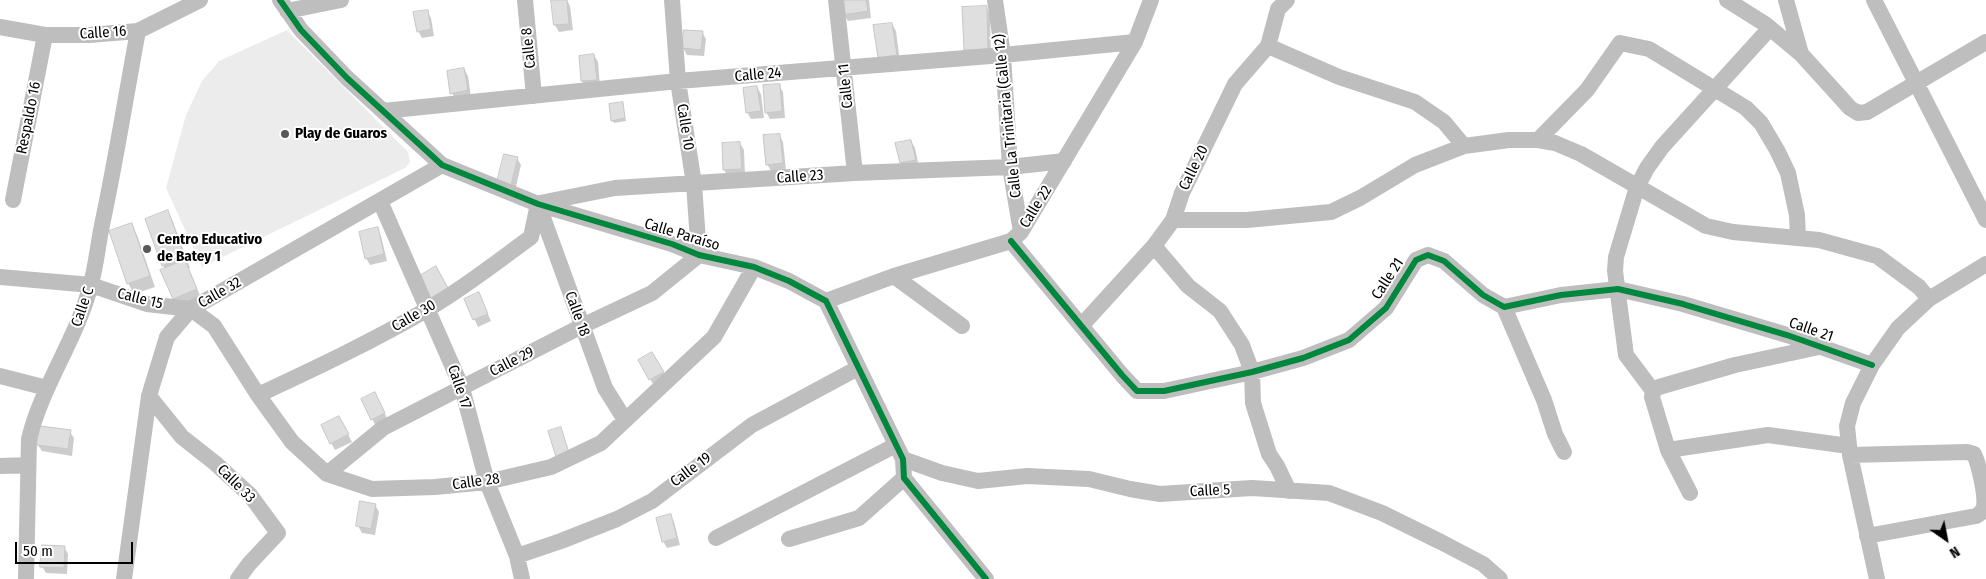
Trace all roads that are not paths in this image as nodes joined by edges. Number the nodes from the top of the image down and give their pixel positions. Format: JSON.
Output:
{"nodes":[{"id":1,"x":200,"y":0,"type":"edge"},
{"id":2,"x":524,"y":0,"type":"edge"},
{"id":3,"x":672,"y":0,"type":"edge"},
{"id":4,"x":836,"y":0,"type":"edge"},
{"id":5,"x":995,"y":0,"type":"edge"},
{"id":6,"x":1151,"y":0,"type":"edge"},
{"id":7,"x":1287,"y":0,"type":"edge"},
{"id":8,"x":1727,"y":0,"type":"edge"},
{"id":9,"x":1786,"y":0,"type":"edge"},
{"id":10,"x":1874,"y":0,"type":"edge"},
{"id":11,"x":336,"y":1,"type":"edge"},
{"id":12,"x":284,"y":5,"type":"edge"},
{"id":13,"x":0,"y":27,"type":"edge"},
{"id":14,"x":1770,"y":28,"type":"junction"},
{"id":15,"x":138,"y":31,"type":"junction"},
{"id":16,"x":44,"y":35,"type":"junction"},
{"id":17,"x":1135,"y":42,"type":"junction"},
{"id":18,"x":1986,"y":42,"type":"edge"},
{"id":19,"x":1268,"y":46,"type":"junction"},
{"id":20,"x":1800,"y":54,"type":"junction"},
{"id":21,"x":1003,"y":55,"type":"junction"},
{"id":22,"x":844,"y":67,"type":"junction"},
{"id":23,"x":678,"y":82,"type":"junction"},
{"id":24,"x":1917,"y":83,"type":"junction"},
{"id":25,"x":1715,"y":89,"type":"junction"},
{"id":26,"x":534,"y":96,"type":"junction"},
{"id":27,"x":382,"y":111,"type":"junction"},
{"id":28,"x":1538,"y":140,"type":"junction"},
{"id":29,"x":1464,"y":146,"type":"junction"},
{"id":30,"x":1064,"y":161,"type":"junction"},
{"id":31,"x":442,"y":165,"type":"junction"},
{"id":32,"x":1010,"y":167,"type":"junction"},
{"id":33,"x":856,"y":173,"type":"junction"},
{"id":34,"x":694,"y":184,"type":"junction"},
{"id":35,"x":1637,"y":187,"type":"junction"},
{"id":36,"x":13,"y":200,"type":"dead end"},
{"id":37,"x":380,"y":201,"type":"junction"},
{"id":38,"x":538,"y":204,"type":"junction"},
{"id":39,"x":1174,"y":220,"type":"junction"},
{"id":40,"x":1986,"y":220,"type":"edge"},
{"id":41,"x":1016,"y":236,"type":"junction"},
{"id":42,"x":1798,"y":238,"type":"junction"},
{"id":43,"x":1154,"y":246,"type":"junction"},
{"id":44,"x":699,"y":255,"type":"junction"},
{"id":45,"x":1986,"y":264,"type":"edge"},
{"id":46,"x":754,"y":267,"type":"junction"},
{"id":47,"x":894,"y":276,"type":"junction"},
{"id":48,"x":0,"y":277,"type":"edge"},
{"id":49,"x":91,"y":285,"type":"junction"},
{"id":50,"x":1618,"y":289,"type":"junction"},
{"id":51,"x":1929,"y":299,"type":"junction"},
{"id":52,"x":826,"y":301,"type":"junction"},
{"id":53,"x":1504,"y":307,"type":"junction"},
{"id":54,"x":191,"y":309,"type":"junction"},
{"id":55,"x":429,"y":309,"type":"junction"},
{"id":56,"x":1082,"y":325,"type":"junction"},
{"id":57,"x":582,"y":326,"type":"junction"},
{"id":58,"x":962,"y":326,"type":"dead end"},
{"id":59,"x":1820,"y":347,"type":"junction"},
{"id":60,"x":1872,"y":365,"type":"junction"},
{"id":61,"x":858,"y":368,"type":"junction"},
{"id":62,"x":1252,"y":372,"type":"junction"},
{"id":63,"x":0,"y":376,"type":"edge"},
{"id":64,"x":47,"y":388,"type":"junction"},
{"id":65,"x":462,"y":388,"type":"junction"},
{"id":66,"x":1653,"y":392,"type":"junction"},
{"id":67,"x":258,"y":395,"type":"junction"},
{"id":68,"x":149,"y":396,"type":"junction"},
{"id":69,"x":625,"y":420,"type":"junction"},
{"id":70,"x":1668,"y":450,"type":"junction"},
{"id":71,"x":1849,"y":450,"type":"junction"},
{"id":72,"x":899,"y":452,"type":"junction"},
{"id":73,"x":1564,"y":452,"type":"dead end"},
{"id":74,"x":28,"y":465,"type":"junction"},
{"id":75,"x":0,"y":466,"type":"edge"},
{"id":76,"x":327,"y":474,"type":"junction"},
{"id":77,"x":904,"y":478,"type":"junction"},
{"id":78,"x":487,"y":482,"type":"junction"},
{"id":79,"x":1290,"y":492,"type":"junction"},
{"id":80,"x":1690,"y":493,"type":"dead end"},
{"id":81,"x":1867,"y":536,"type":"junction"},
{"id":82,"x":716,"y":538,"type":"dead end"},
{"id":83,"x":789,"y":539,"type":"dead end"},
{"id":84,"x":517,"y":556,"type":"junction"},
{"id":85,"x":26,"y":579,"type":"edge"},
{"id":86,"x":124,"y":579,"type":"edge"},
{"id":87,"x":238,"y":579,"type":"edge"},
{"id":88,"x":522,"y":579,"type":"edge"},
{"id":89,"x":986,"y":579,"type":"edge"},
{"id":90,"x":1500,"y":579,"type":"edge"},
{"id":91,"x":1877,"y":579,"type":"edge"}],
"edges":[{"from":1,"to":15,"type":"street","name":"Calle 16"},
{"from":2,"to":26,"type":"street","name":"Calle 8"},
{"from":3,"to":23,"type":"street","name":"Calle 10"},
{"from":4,"to":22,"type":"street","name":"Calle 11"},
{"from":5,"to":21,"type":"street","name":"Calle La Trinitaria (Calle 12)"},
{"from":6,"to":17,"type":"street","name":"Calle 22"},
{"from":7,"to":19,"type":"street","name":"Calle 20"},
{"from":8,"to":14,"type":"street"},
{"from":9,"to":20,"type":"street"},
{"from":10,"to":24,"type":"street"},
{"from":11,"to":12,"type":"street"},
{"from":12,"to":27,"type":"street","name":"Calle Paraíso"},
{"from":13,"to":16,"type":"street","name":"Calle 16"},
{"from":14,"to":20,"type":"street"},
{"from":14,"to":25,"type":"street"},
{"from":15,"to":16,"type":"street","name":"Calle 16"},
{"from":15,"to":49,"type":"street","name":"Calle C"},
{"from":16,"to":36,"type":"street","name":"Respaldo 16"},
{"from":17,"to":21,"type":"street","name":"Calle 24"},
{"from":17,"to":30,"type":"street","name":"Calle 22"},
{"from":18,"to":24,"type":"street"},
{"from":19,"to":29,"type":"street"},
{"from":19,"to":39,"type":"street","name":"Calle 20"},
{"from":20,"to":24,"type":"street"},
{"from":21,"to":22,"type":"street","name":"Calle 24"},
{"from":21,"to":32,"type":"street","name":"Calle La Trinitaria (Calle 12)"},
{"from":22,"to":23,"type":"street","name":"Calle 24"},
{"from":22,"to":33,"type":"street","name":"Calle 11"},
{"from":23,"to":26,"type":"street","name":"Calle 24"},
{"from":23,"to":34,"type":"street","name":"Calle 10"},
{"from":24,"to":40,"type":"street"},
{"from":25,"to":28,"type":"street"},
{"from":25,"to":35,"type":"street"},
{"from":25,"to":42,"type":"street"},
{"from":26,"to":27,"type":"street","name":"Calle 24"},
{"from":27,"to":31,"type":"street","name":"Calle Paraíso"},
{"from":28,"to":29,"type":"street"},
{"from":28,"to":35,"type":"street"},
{"from":29,"to":39,"type":"street"},
{"from":30,"to":32,"type":"street","name":"Calle 23"},
{"from":30,"to":41,"type":"street","name":"Calle 22"},
{"from":31,"to":37,"type":"street","name":"Calle 32"},
{"from":31,"to":38,"type":"street","name":"Calle Paraíso"},
{"from":32,"to":33,"type":"street","name":"Calle 23"},
{"from":32,"to":41,"type":"street","name":"Calle La Trinitaria (Calle 12)"},
{"from":33,"to":34,"type":"street","name":"Calle 23"},
{"from":34,"to":38,"type":"street","name":"Calle 23"},
{"from":34,"to":44,"type":"street","name":"Calle 10"},
{"from":35,"to":42,"type":"street"},
{"from":35,"to":50,"type":"street"},
{"from":37,"to":54,"type":"street","name":"Calle 32"},
{"from":37,"to":55,"type":"street","name":"Calle 17"},
{"from":38,"to":44,"type":"street","name":"Calle Paraíso"},
{"from":38,"to":55,"type":"street","name":"Calle 30"},
{"from":38,"to":57,"type":"street","name":"Calle 18"},
{"from":39,"to":43,"type":"street","name":"Calle 20"},
{"from":41,"to":47,"type":"street","name":"Calle 22"},
{"from":41,"to":56,"type":"street","name":"Calle 21"},
{"from":42,"to":51,"type":"street"},
{"from":43,"to":56,"type":"street","name":"Calle 20"},
{"from":43,"to":62,"type":"street"},
{"from":44,"to":46,"type":"street","name":"Calle Paraíso"},
{"from":44,"to":57,"type":"street","name":"Calle 29"},
{"from":45,"to":51,"type":"street"},
{"from":46,"to":52,"type":"street","name":"Calle Paraíso"},
{"from":46,"to":69,"type":"street","name":"Calle 28"},
{"from":47,"to":52,"type":"street","name":"Calle 22"},
{"from":47,"to":58,"type":"street"},
{"from":48,"to":49,"type":"street","name":"Calle 15"},
{"from":49,"to":54,"type":"street","name":"Calle 15"},
{"from":49,"to":64,"type":"street","name":"Calle C"},
{"from":50,"to":53,"type":"street","name":"Calle 21"},
{"from":50,"to":59,"type":"street","name":"Calle 21"},
{"from":50,"to":66,"type":"street"},
{"from":51,"to":60,"type":"street"},
{"from":52,"to":61,"type":"street"},
{"from":53,"to":62,"type":"street","name":"Calle 21"},
{"from":53,"to":73,"type":"street"},
{"from":54,"to":67,"type":"street","name":"Calle 28"},
{"from":54,"to":68,"type":"street","name":"Calle 32"},
{"from":55,"to":65,"type":"street","name":"Calle 17"},
{"from":55,"to":67,"type":"street","name":"Calle 30"},
{"from":56,"to":62,"type":"street","name":"Calle 21"},
{"from":57,"to":65,"type":"street","name":"Calle 29"},
{"from":57,"to":69,"type":"street","name":"Calle 18"},
{"from":59,"to":60,"type":"street","name":"Calle 21"},
{"from":59,"to":66,"type":"street"},
{"from":60,"to":71,"type":"street"},
{"from":61,"to":72,"type":"street"},
{"from":61,"to":84,"type":"street","name":"Calle 19"},
{"from":62,"to":79,"type":"street"},
{"from":63,"to":64,"type":"street"},
{"from":64,"to":74,"type":"street","name":"Calle C"},
{"from":65,"to":76,"type":"street","name":"Calle 29"},
{"from":65,"to":78,"type":"street","name":"Calle 17"},
{"from":66,"to":70,"type":"street"},
{"from":67,"to":76,"type":"street","name":"Calle 28"},
{"from":68,"to":86,"type":"street","name":"Calle 32"},
{"from":68,"to":87,"type":"street","name":"Calle 33"},
{"from":69,"to":78,"type":"street","name":"Calle 28"},
{"from":70,"to":71,"type":"street"},
{"from":70,"to":80,"type":"street"},
{"from":71,"to":81,"type":"street"},
{"from":71,"to":81,"type":"street"},
{"from":72,"to":77,"type":"street"},
{"from":72,"to":79,"type":"street","name":"Calle 5"},
{"from":72,"to":82,"type":"street"},
{"from":74,"to":75,"type":"street"},
{"from":74,"to":85,"type":"street","name":"Calle C"},
{"from":76,"to":78,"type":"street","name":"Calle 28"},
{"from":77,"to":83,"type":"street"},
{"from":77,"to":89,"type":"street"},
{"from":78,"to":84,"type":"street","name":"Calle 17"},
{"from":79,"to":90,"type":"street","name":"Calle 5"},
{"from":81,"to":91,"type":"street"},
{"from":84,"to":88,"type":"street","name":"Calle 17"}]}
